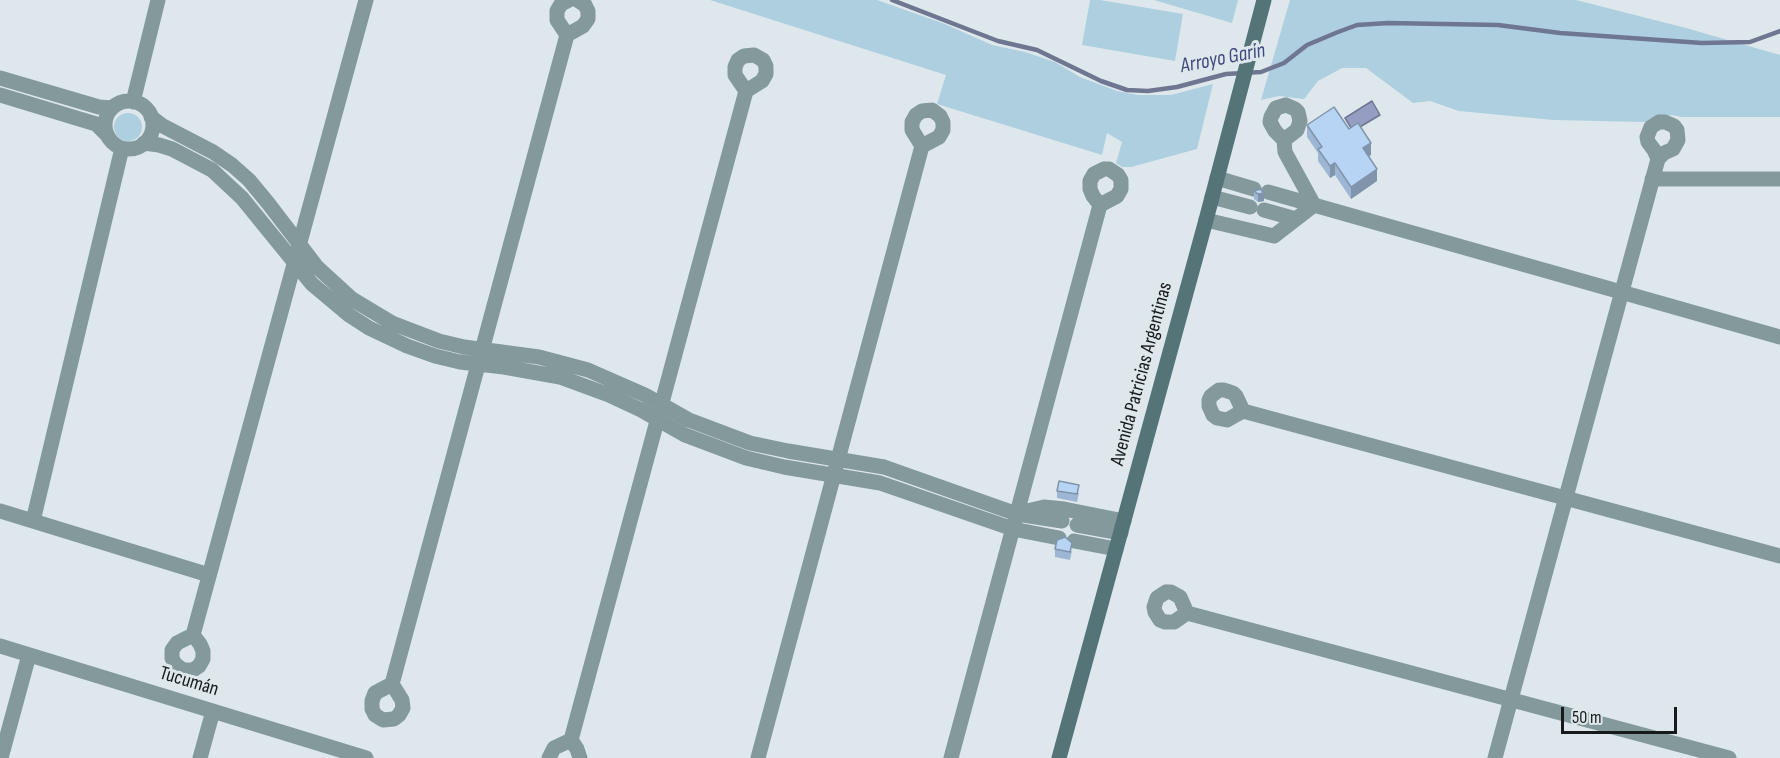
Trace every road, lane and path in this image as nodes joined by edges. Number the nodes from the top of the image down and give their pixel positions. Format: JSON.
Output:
{"nodes":[{"id":1,"x":158,"y":0,"type":"edge"},
{"id":2,"x":366,"y":0,"type":"edge"},
{"id":3,"x":569,"y":0,"type":"edge"},
{"id":4,"x":577,"y":0,"type":"edge"},
{"id":5,"x":1264,"y":0,"type":"edge"},
{"id":6,"x":567,"y":35,"type":"junction"},
{"id":7,"x":0,"y":78,"type":"edge"},
{"id":8,"x":746,"y":91,"type":"dead end"},
{"id":9,"x":0,"y":95,"type":"edge"},
{"id":10,"x":133,"y":102,"type":"junction"},
{"id":11,"x":112,"y":108,"type":"junction"},
{"id":12,"x":151,"y":117,"type":"junction"},
{"id":13,"x":107,"y":135,"type":"junction"},
{"id":14,"x":1284,"y":140,"type":"dead end"},
{"id":15,"x":144,"y":143,"type":"junction"},
{"id":16,"x":922,"y":146,"type":"dead end"},
{"id":17,"x":122,"y":148,"type":"junction"},
{"id":18,"x":1658,"y":159,"type":"dead end"},
{"id":19,"x":1217,"y":178,"type":"junction"},
{"id":20,"x":1652,"y":179,"type":"junction"},
{"id":21,"x":1780,"y":179,"type":"edge"},
{"id":22,"x":1212,"y":196,"type":"junction"},
{"id":23,"x":1100,"y":205,"type":"dead end"},
{"id":24,"x":1314,"y":205,"type":"junction"},
{"id":25,"x":1296,"y":219,"type":"junction"},
{"id":26,"x":1206,"y":220,"type":"junction"},
{"id":27,"x":299,"y":244,"type":"junction"},
{"id":28,"x":294,"y":262,"type":"junction"},
{"id":29,"x":1621,"y":293,"type":"junction"},
{"id":30,"x":1780,"y":337,"type":"edge"},
{"id":31,"x":483,"y":349,"type":"junction"},
{"id":32,"x":478,"y":364,"type":"junction"},
{"id":33,"x":661,"y":404,"type":"junction"},
{"id":34,"x":1243,"y":411,"type":"dead end"},
{"id":35,"x":657,"y":420,"type":"junction"},
{"id":36,"x":836,"y":467,"type":"junction"},
{"id":37,"x":1565,"y":496,"type":"junction"},
{"id":38,"x":0,"y":511,"type":"edge"},
{"id":39,"x":33,"y":521,"type":"junction"},
{"id":40,"x":1015,"y":521,"type":"junction"},
{"id":41,"x":1122,"y":526,"type":"junction"},
{"id":42,"x":1116,"y":549,"type":"junction"},
{"id":43,"x":1780,"y":556,"type":"edge"},
{"id":44,"x":209,"y":575,"type":"junction"},
{"id":45,"x":1187,"y":613,"type":"dead end"},
{"id":46,"x":194,"y":635,"type":"dead end"},
{"id":47,"x":0,"y":646,"type":"edge"},
{"id":48,"x":28,"y":655,"type":"junction"},
{"id":49,"x":392,"y":684,"type":"dead end"},
{"id":50,"x":1511,"y":700,"type":"junction"},
{"id":51,"x":213,"y":711,"type":"junction"},
{"id":52,"x":571,"y":740,"type":"junction"},
{"id":53,"x":1,"y":758,"type":"edge"},
{"id":54,"x":200,"y":758,"type":"edge"},
{"id":55,"x":366,"y":758,"type":"edge"},
{"id":56,"x":549,"y":758,"type":"edge"},
{"id":57,"x":580,"y":758,"type":"edge"},
{"id":58,"x":758,"y":758,"type":"edge"},
{"id":59,"x":951,"y":758,"type":"edge"},
{"id":60,"x":1059,"y":758,"type":"edge"},
{"id":61,"x":1495,"y":758,"type":"edge"},
{"id":62,"x":1729,"y":758,"type":"edge"}],
"edges":[{"from":1,"to":10,"type":"street"},
{"from":2,"to":27,"type":"street"},
{"from":3,"to":6,"type":"street"},
{"from":4,"to":6,"type":"street"},
{"from":5,"to":19,"type":"street","name":"Avenida Patricias Argentinas"},
{"from":6,"to":31,"type":"street"},
{"from":7,"to":11,"type":"street"},
{"from":8,"to":33,"type":"street"},
{"from":9,"to":13,"type":"street"},
{"from":10,"to":11,"type":"street"},
{"from":10,"to":12,"type":"street"},
{"from":11,"to":13,"type":"street"},
{"from":12,"to":15,"type":"street"},
{"from":12,"to":27,"type":"street"},
{"from":13,"to":17,"type":"street"},
{"from":14,"to":24,"type":"street"},
{"from":15,"to":17,"type":"street"},
{"from":15,"to":28,"type":"street"},
{"from":16,"to":36,"type":"street"},
{"from":17,"to":39,"type":"street"},
{"from":18,"to":20,"type":"street"},
{"from":19,"to":22,"type":"street","name":"Avenida Patricias Argentinas"},
{"from":19,"to":24,"type":"street"},
{"from":20,"to":21,"type":"street"},
{"from":20,"to":29,"type":"street"},
{"from":22,"to":25,"type":"street"},
{"from":22,"to":26,"type":"street","name":"Avenida Patricias Argentinas"},
{"from":23,"to":40,"type":"street"},
{"from":24,"to":25,"type":"street"},
{"from":24,"to":29,"type":"street"},
{"from":25,"to":26,"type":"street"},
{"from":26,"to":41,"type":"street","name":"Avenida Patricias Argentinas"},
{"from":27,"to":28,"type":"street"},
{"from":27,"to":31,"type":"street"},
{"from":28,"to":32,"type":"street"},
{"from":28,"to":44,"type":"street"},
{"from":29,"to":30,"type":"street"},
{"from":29,"to":37,"type":"street"},
{"from":31,"to":32,"type":"street"},
{"from":31,"to":33,"type":"street"},
{"from":32,"to":35,"type":"street"},
{"from":32,"to":49,"type":"street"},
{"from":33,"to":35,"type":"street"},
{"from":33,"to":36,"type":"street"},
{"from":34,"to":37,"type":"street"},
{"from":35,"to":36,"type":"street"},
{"from":35,"to":52,"type":"street"},
{"from":36,"to":40,"type":"street"},
{"from":36,"to":58,"type":"street"},
{"from":37,"to":43,"type":"street"},
{"from":37,"to":50,"type":"street"},
{"from":38,"to":39,"type":"street"},
{"from":39,"to":44,"type":"street"},
{"from":40,"to":41,"type":"street"},
{"from":40,"to":41,"type":"street"},
{"from":40,"to":42,"type":"street"},
{"from":40,"to":59,"type":"street"},
{"from":41,"to":42,"type":"street","name":"Avenida Patricias Argentinas"},
{"from":42,"to":60,"type":"street","name":"Avenida Patricias Argentinas"},
{"from":44,"to":46,"type":"street"},
{"from":45,"to":50,"type":"street"},
{"from":47,"to":48,"type":"street","name":"Tucumán"},
{"from":48,"to":51,"type":"street","name":"Tucumán"},
{"from":48,"to":53,"type":"street"},
{"from":50,"to":61,"type":"street"},
{"from":50,"to":62,"type":"street"},
{"from":51,"to":54,"type":"street"},
{"from":51,"to":55,"type":"street","name":"Tucumán"},
{"from":52,"to":56,"type":"street"},
{"from":52,"to":57,"type":"street"}]}
